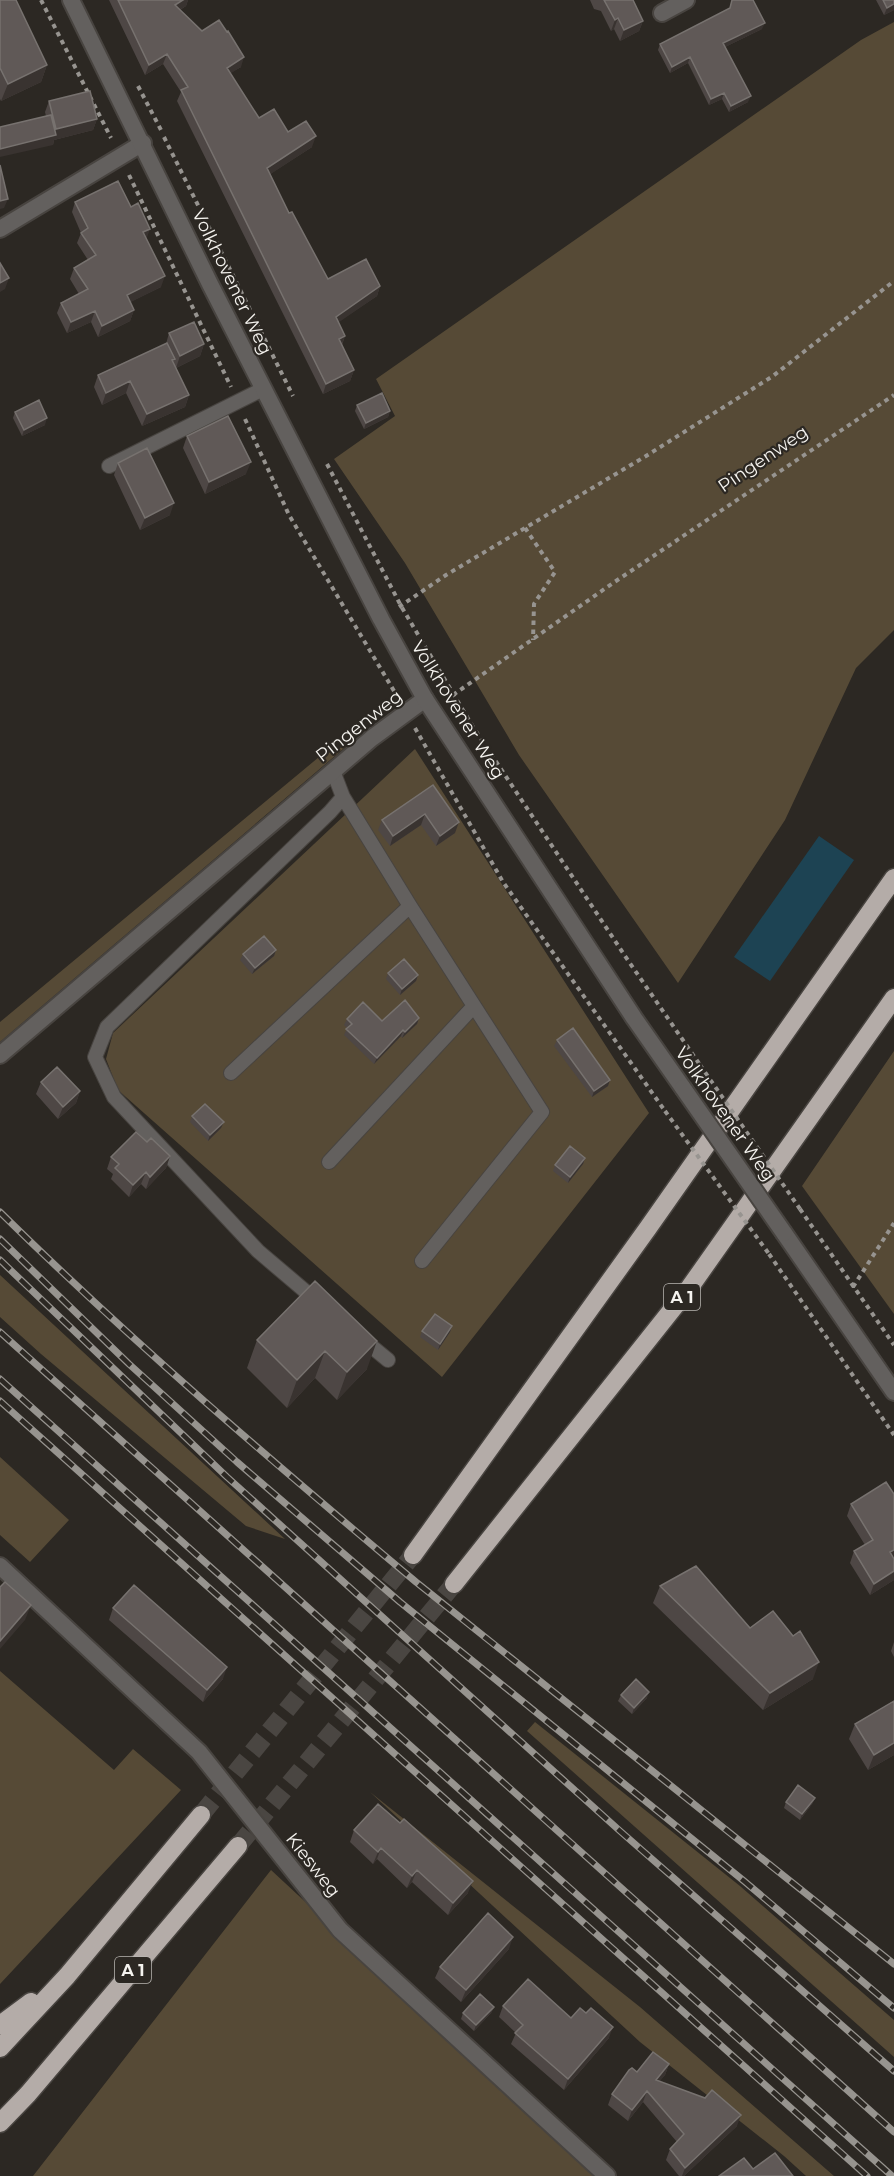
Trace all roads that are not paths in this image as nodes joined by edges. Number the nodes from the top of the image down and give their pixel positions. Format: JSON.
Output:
{"nodes":[{"id":1,"x":71,"y":0,"type":"edge"},
{"id":2,"x":686,"y":0,"type":"edge"},
{"id":3,"x":662,"y":13,"type":"dead end"},
{"id":4,"x":142,"y":143,"type":"junction"},
{"id":5,"x":0,"y":229,"type":"edge"},
{"id":6,"x":263,"y":389,"type":"junction"},
{"id":7,"x":109,"y":466,"type":"dead end"},
{"id":8,"x":425,"y":699,"type":"junction"},
{"id":9,"x":333,"y":771,"type":"junction"},
{"id":10,"x":343,"y":797,"type":"junction"},
{"id":11,"x":894,"y":878,"type":"edge"},
{"id":12,"x":410,"y":906,"type":"junction"},
{"id":13,"x":894,"y":998,"type":"edge"},
{"id":14,"x":474,"y":1006,"type":"junction"},
{"id":15,"x":0,"y":1055,"type":"edge"},
{"id":16,"x":231,"y":1072,"type":"dead end"},
{"id":17,"x":329,"y":1162,"type":"dead end"},
{"id":18,"x":422,"y":1260,"type":"dead end"},
{"id":19,"x":327,"y":1310,"type":"edge"},
{"id":20,"x":353,"y":1331,"type":"edge"},
{"id":21,"x":388,"y":1360,"type":"dead end"},
{"id":22,"x":894,"y":1392,"type":"edge"},
{"id":23,"x":413,"y":1555,"type":"tunnel mouth"},
{"id":24,"x":0,"y":1566,"type":"edge"},
{"id":25,"x":454,"y":1584,"type":"tunnel mouth"},
{"id":26,"x":201,"y":1815,"type":"tunnel mouth"},
{"id":27,"x":238,"y":1846,"type":"tunnel mouth"},
{"id":28,"x":67,"y":1976,"type":"junction"},
{"id":29,"x":0,"y":2025,"type":"edge"},
{"id":30,"x":0,"y":2048,"type":"edge"},
{"id":31,"x":28,"y":2094,"type":"junction"},
{"id":32,"x":0,"y":2123,"type":"edge"},
{"id":33,"x":0,"y":2136,"type":"edge"},
{"id":34,"x":607,"y":2176,"type":"edge"}],
"edges":[{"from":1,"to":4,"type":"street","name":"Volkhovener Weg"},
{"from":2,"to":3,"type":"street"},
{"from":4,"to":5,"type":"street"},
{"from":4,"to":6,"type":"street","name":"Volkhovener Weg"},
{"from":6,"to":7,"type":"lane"},
{"from":6,"to":8,"type":"street","name":"Volkhovener Weg"},
{"from":8,"to":9,"type":"street","name":"Pingenweg"},
{"from":8,"to":22,"type":"street","name":"Volkhovener Weg","bridge":true},
{"from":9,"to":10,"type":"lane"},
{"from":9,"to":15,"type":"street","name":"Pingenweg"},
{"from":10,"to":12,"type":"lane"},
{"from":10,"to":19,"type":"lane"},
{"from":11,"to":23,"type":"highway"},
{"from":12,"to":14,"type":"lane"},
{"from":12,"to":16,"type":"lane"},
{"from":13,"to":25,"type":"highway","number":"A 1"},
{"from":14,"to":17,"type":"lane"},
{"from":14,"to":18,"type":"lane"},
{"from":20,"to":21,"type":"lane"},
{"from":24,"to":34,"type":"street","name":"Kiesweg"},
{"from":26,"to":28,"type":"highway","number":"A 1"},
{"from":27,"to":31,"type":"highway","number":"A 1"},
{"from":28,"to":29,"type":"highway"},
{"from":28,"to":30,"type":"highway","number":"A 1"},
{"from":31,"to":32,"type":"highway","number":"A 1"},
{"from":31,"to":33,"type":"highway"}]}
